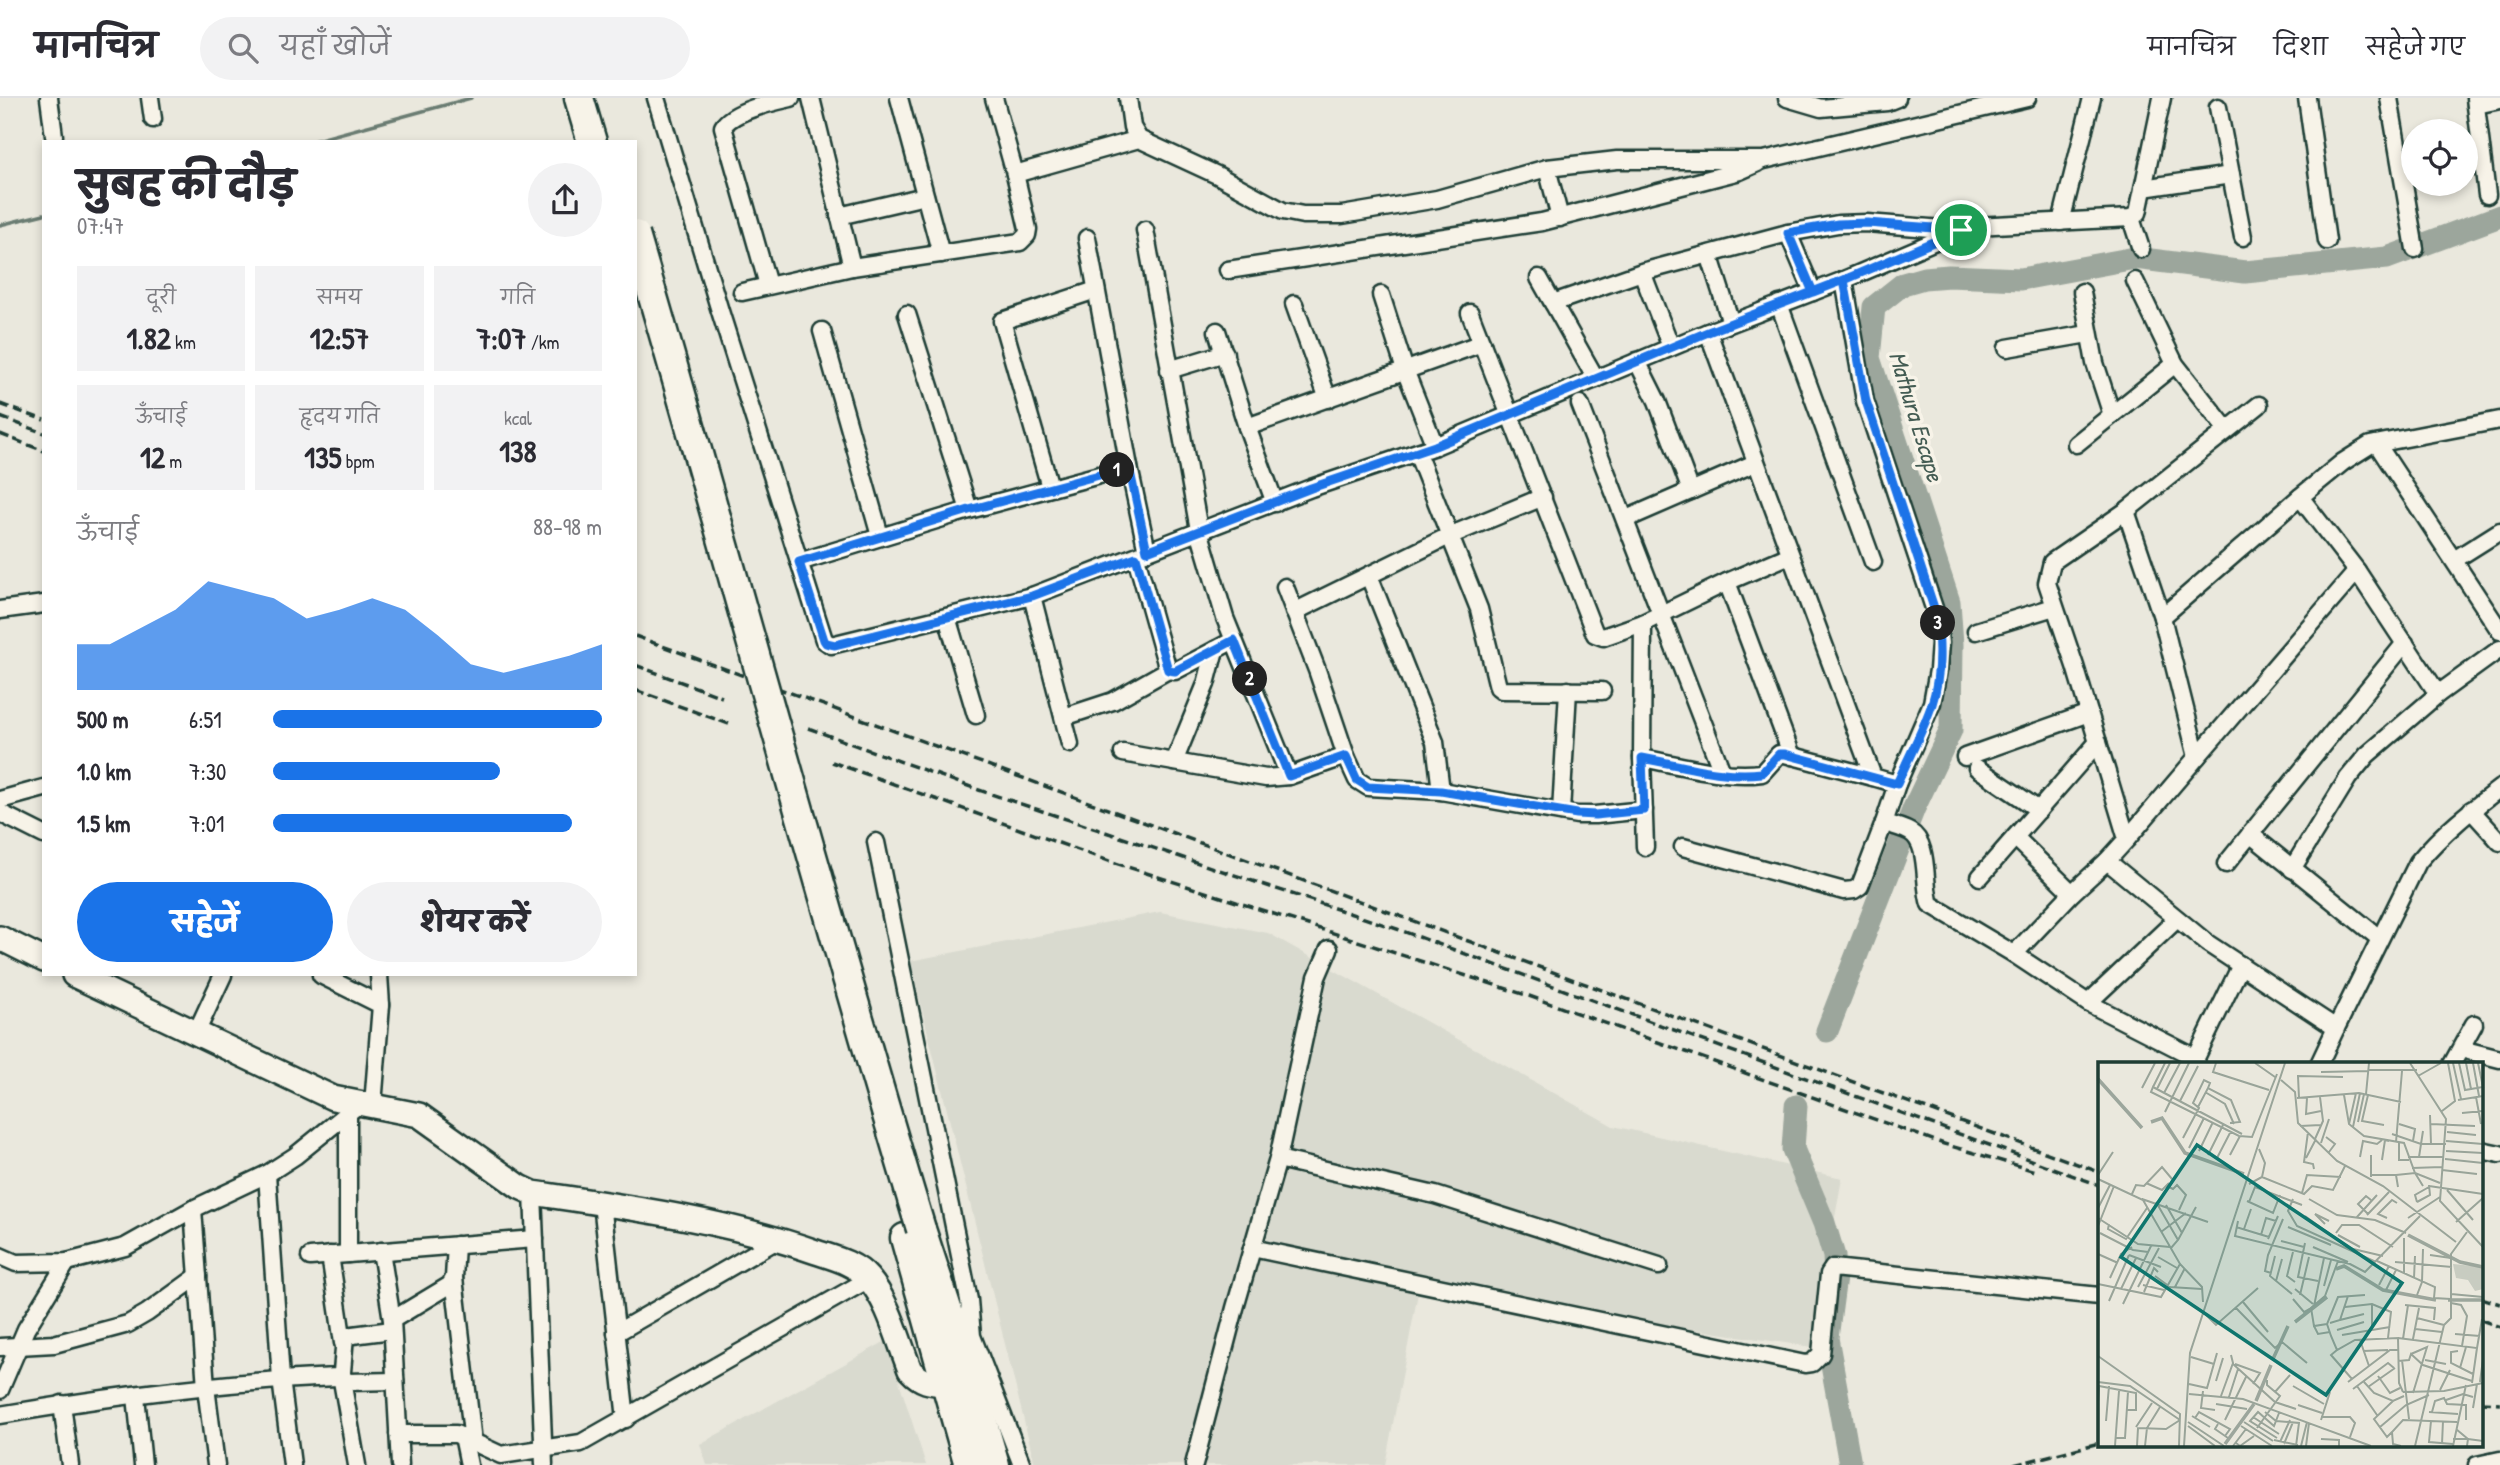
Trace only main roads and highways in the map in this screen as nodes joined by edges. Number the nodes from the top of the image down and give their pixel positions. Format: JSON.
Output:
{"nodes":[{"id":1,"x":579,"y":98,"type":"edge"},
{"id":2,"x":596,"y":98,"type":"edge"},
{"id":3,"x":591,"y":140,"type":"edge"},
{"id":4,"x":607,"y":140,"type":"edge"},
{"id":5,"x":637,"y":242,"type":"edge"},
{"id":6,"x":637,"y":300,"type":"edge"},
{"id":7,"x":912,"y":1230,"type":"junction"},
{"id":8,"x":969,"y":1465,"type":"edge"},
{"id":9,"x":995,"y":1465,"type":"edge"}],
"edges":[{"from":1,"to":3,"type":"highway"},
{"from":2,"to":4,"type":"highway"},
{"from":5,"to":7,"type":"highway","bridge":true},
{"from":6,"to":7,"type":"highway"},
{"from":7,"to":8,"type":"highway"},
{"from":7,"to":9,"type":"highway"}]}
